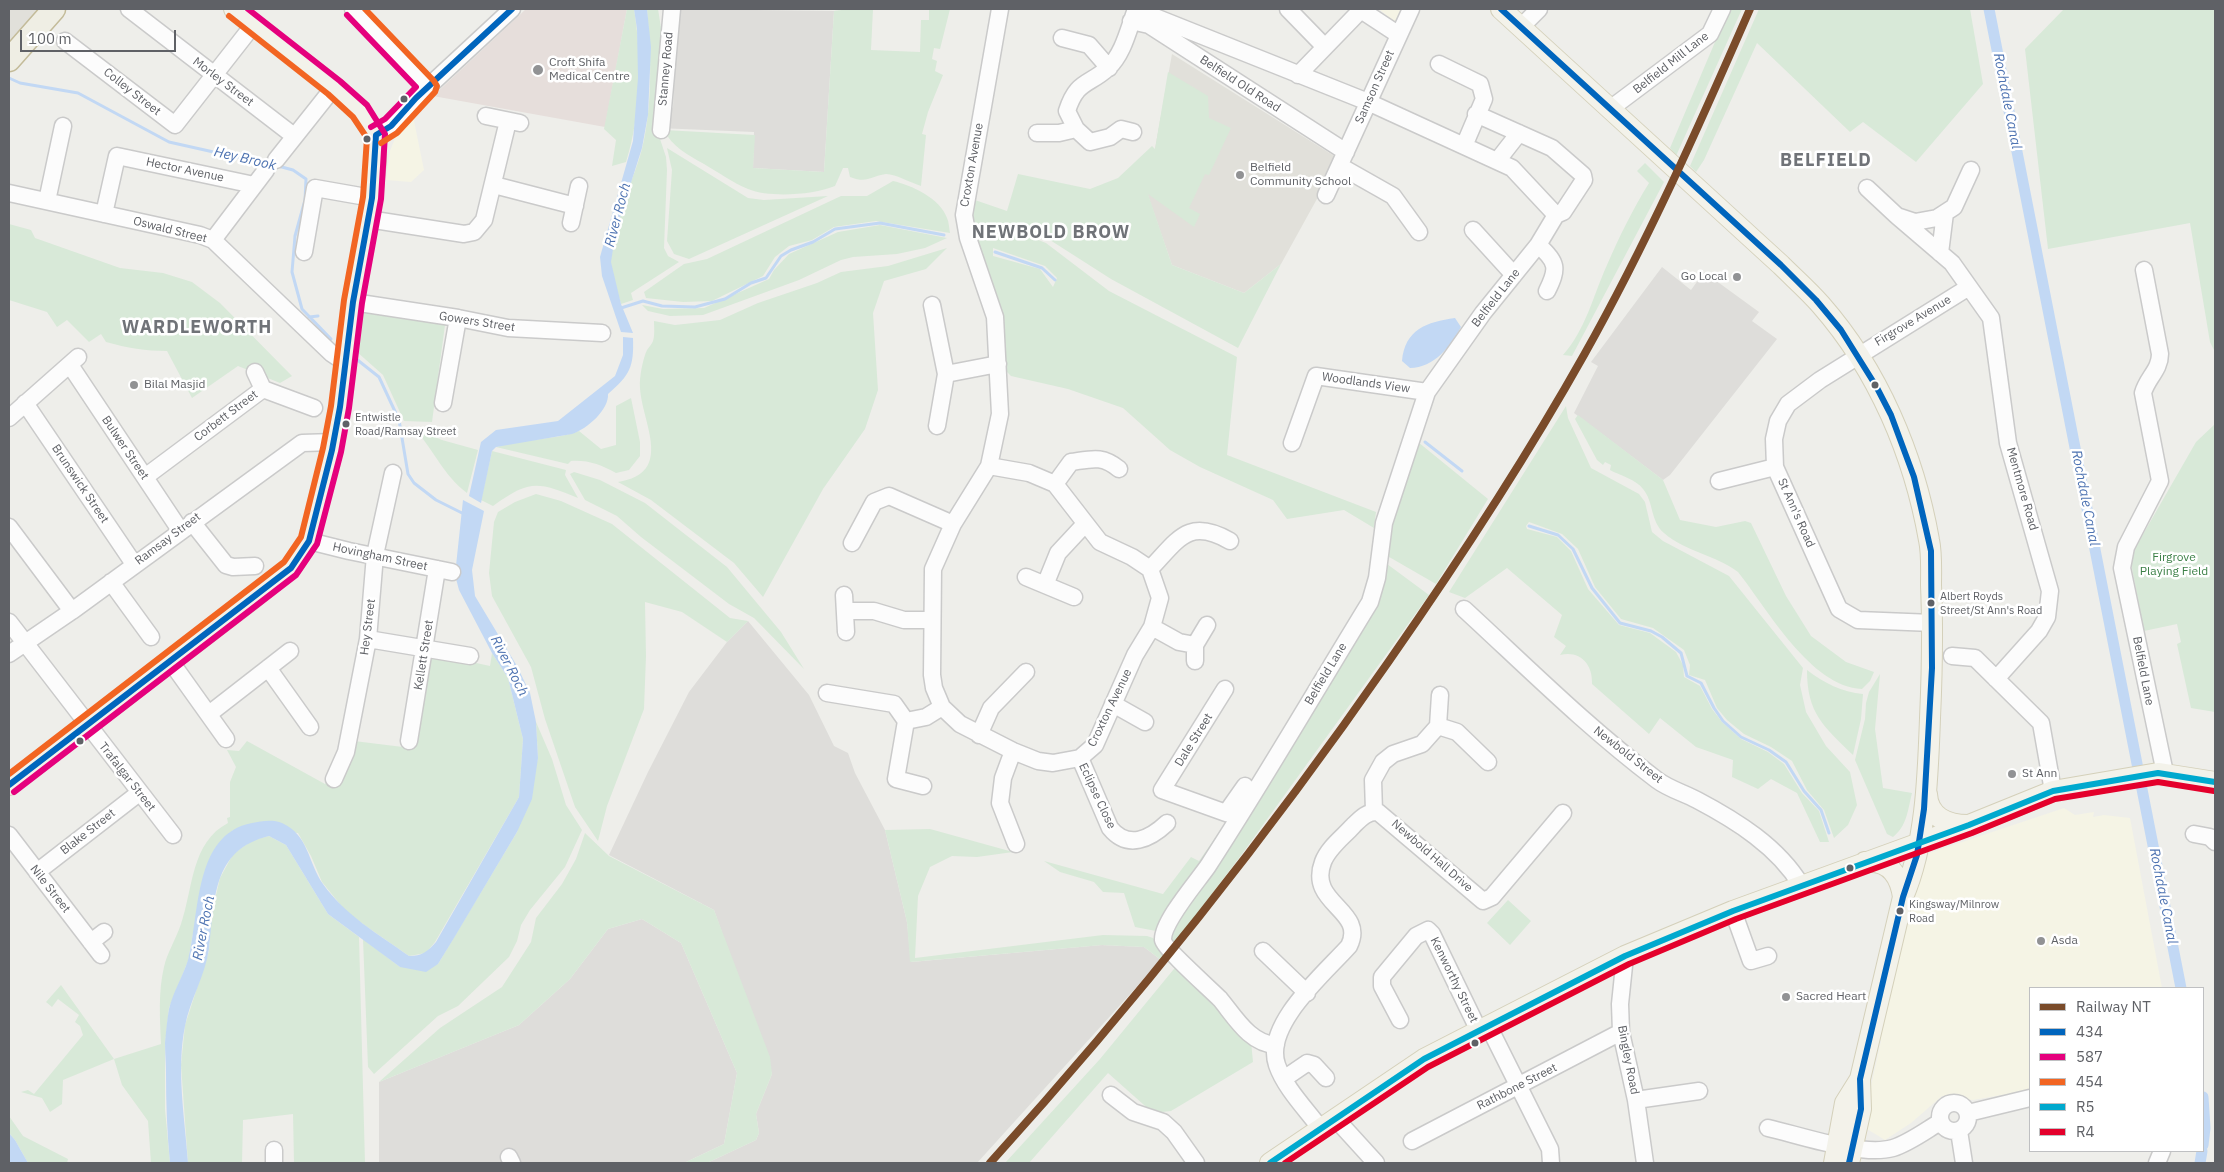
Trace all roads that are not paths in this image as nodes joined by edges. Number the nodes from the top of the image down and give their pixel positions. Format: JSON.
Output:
{"nodes":[{"id":1,"x":54,"y":9,"type":"edge"},
{"id":2,"x":129,"y":9,"type":"edge"},
{"id":3,"x":234,"y":9,"type":"edge"},
{"id":4,"x":353,"y":9,"type":"edge"},
{"id":5,"x":512,"y":9,"type":"edge"},
{"id":6,"x":672,"y":9,"type":"edge"},
{"id":7,"x":1000,"y":9,"type":"edge"},
{"id":8,"x":1288,"y":9,"type":"edge"},
{"id":9,"x":1411,"y":9,"type":"edge"},
{"id":10,"x":1500,"y":9,"type":"edge"},
{"id":11,"x":1539,"y":9,"type":"edge"},
{"id":12,"x":1722,"y":9,"type":"edge"},
{"id":13,"x":1134,"y":13,"type":"edge"},
{"id":14,"x":254,"y":24,"type":"junction"},
{"id":15,"x":1521,"y":27,"type":"junction"},
{"id":16,"x":1399,"y":34,"type":"junction"},
{"id":17,"x":1062,"y":38,"type":"dead end"},
{"id":18,"x":1325,"y":47,"type":"junction"},
{"id":19,"x":71,"y":48,"type":"dead end"},
{"id":20,"x":11,"y":57,"type":"edge"},
{"id":21,"x":1439,"y":64,"type":"dead end"},
{"id":22,"x":1109,"y":68,"type":"junction"},
{"id":23,"x":1298,"y":75,"type":"junction"},
{"id":24,"x":214,"y":76,"type":"junction"},
{"id":25,"x":334,"y":87,"type":"junction"},
{"id":26,"x":428,"y":87,"type":"junction"},
{"id":27,"x":1368,"y":102,"type":"junction"},
{"id":28,"x":1610,"y":110,"type":"junction"},
{"id":29,"x":1476,"y":114,"type":"junction"},
{"id":30,"x":486,"y":116,"type":"dead end"},
{"id":31,"x":63,"y":126,"type":"dead end"},
{"id":32,"x":1076,"y":129,"type":"junction"},
{"id":33,"x":661,"y":130,"type":"dead end"},
{"id":34,"x":1133,"y":132,"type":"dead end"},
{"id":35,"x":1038,"y":133,"type":"dead end"},
{"id":36,"x":1519,"y":133,"type":"junction"},
{"id":37,"x":376,"y":135,"type":"junction"},
{"id":38,"x":294,"y":136,"type":"junction"},
{"id":39,"x":1464,"y":146,"type":"junction"},
{"id":40,"x":1342,"y":159,"type":"junction"},
{"id":41,"x":1500,"y":162,"type":"junction"},
{"id":42,"x":1971,"y":170,"type":"dead end"},
{"id":43,"x":254,"y":185,"type":"junction"},
{"id":44,"x":494,"y":185,"type":"junction"},
{"id":45,"x":579,"y":186,"type":"dead end"},
{"id":46,"x":1867,"y":188,"type":"dead end"},
{"id":47,"x":9,"y":193,"type":"edge"},
{"id":48,"x":1326,"y":195,"type":"dead end"},
{"id":49,"x":372,"y":198,"type":"junction"},
{"id":50,"x":47,"y":201,"type":"junction"},
{"id":51,"x":575,"y":206,"type":"junction"},
{"id":52,"x":1945,"y":213,"type":"junction"},
{"id":53,"x":104,"y":214,"type":"junction"},
{"id":54,"x":1556,"y":215,"type":"junction"},
{"id":55,"x":1897,"y":216,"type":"junction"},
{"id":56,"x":368,"y":219,"type":"junction"},
{"id":57,"x":571,"y":223,"type":"dead end"},
{"id":58,"x":1473,"y":230,"type":"dead end"},
{"id":59,"x":1419,"y":232,"type":"dead end"},
{"id":60,"x":212,"y":240,"type":"junction"},
{"id":61,"x":1538,"y":245,"type":"junction"},
{"id":62,"x":304,"y":252,"type":"dead end"},
{"id":63,"x":1940,"y":253,"type":"junction"},
{"id":64,"x":2144,"y":270,"type":"dead end"},
{"id":65,"x":1514,"y":274,"type":"junction"},
{"id":66,"x":1968,"y":287,"type":"junction"},
{"id":67,"x":1547,"y":291,"type":"dead end"},
{"id":68,"x":353,"y":302,"type":"junction"},
{"id":69,"x":932,"y":305,"type":"dead end"},
{"id":70,"x":458,"y":318,"type":"junction"},
{"id":71,"x":602,"y":333,"type":"dead end"},
{"id":72,"x":1857,"y":355,"type":"junction"},
{"id":73,"x":346,"y":363,"type":"junction"},
{"id":74,"x":998,"y":364,"type":"junction"},
{"id":75,"x":255,"y":372,"type":"dead end"},
{"id":76,"x":946,"y":374,"type":"junction"},
{"id":77,"x":263,"y":389,"type":"junction"},
{"id":78,"x":1427,"y":392,"type":"junction"},
{"id":79,"x":443,"y":403,"type":"dead end"},
{"id":80,"x":314,"y":408,"type":"dead end"},
{"id":81,"x":14,"y":411,"type":"edge"},
{"id":82,"x":937,"y":426,"type":"dead end"},
{"id":83,"x":334,"y":442,"type":"junction"},
{"id":84,"x":1292,"y":443,"type":"dead end"},
{"id":85,"x":989,"y":466,"type":"junction"},
{"id":86,"x":1775,"y":467,"type":"junction"},
{"id":87,"x":1119,"y":469,"type":"dead end"},
{"id":88,"x":394,"y":473,"type":"dead end"},
{"id":89,"x":145,"y":477,"type":"junction"},
{"id":90,"x":1719,"y":481,"type":"dead end"},
{"id":91,"x":1056,"y":484,"type":"junction"},
{"id":92,"x":953,"y":524,"type":"junction"},
{"id":93,"x":1085,"y":524,"type":"junction"},
{"id":94,"x":9,"y":526,"type":"edge"},
{"id":95,"x":186,"y":526,"type":"junction"},
{"id":96,"x":310,"y":541,"type":"junction"},
{"id":97,"x":1230,"y":541,"type":"dead end"},
{"id":98,"x":852,"y":543,"type":"dead end"},
{"id":99,"x":375,"y":555,"type":"junction"},
{"id":100,"x":134,"y":564,"type":"junction"},
{"id":101,"x":254,"y":566,"type":"dead end"},
{"id":102,"x":1150,"y":568,"type":"junction"},
{"id":103,"x":445,"y":570,"type":"joint"},
{"id":104,"x":1026,"y":577,"type":"dead end"},
{"id":105,"x":111,"y":582,"type":"junction"},
{"id":106,"x":1045,"y":585,"type":"junction"},
{"id":107,"x":844,"y":595,"type":"dead end"},
{"id":108,"x":1074,"y":598,"type":"dead end"},
{"id":109,"x":1464,"y":609,"type":"dead end"},
{"id":110,"x":72,"y":611,"type":"junction"},
{"id":111,"x":847,"y":611,"type":"junction"},
{"id":112,"x":932,"y":620,"type":"junction"},
{"id":113,"x":9,"y":622,"type":"edge"},
{"id":114,"x":1933,"y":623,"type":"junction"},
{"id":115,"x":1207,"y":625,"type":"dead end"},
{"id":116,"x":1152,"y":627,"type":"junction"},
{"id":117,"x":846,"y":632,"type":"dead end"},
{"id":118,"x":151,"y":637,"type":"dead end"},
{"id":119,"x":368,"y":639,"type":"junction"},
{"id":120,"x":25,"y":642,"type":"junction"},
{"id":121,"x":425,"y":649,"type":"junction"},
{"id":122,"x":290,"y":651,"type":"dead end"},
{"id":123,"x":9,"y":654,"type":"edge"},
{"id":124,"x":470,"y":656,"type":"dead end"},
{"id":125,"x":1952,"y":656,"type":"dead end"},
{"id":126,"x":171,"y":662,"type":"junction"},
{"id":127,"x":268,"y":668,"type":"junction"},
{"id":128,"x":1026,"y":672,"type":"dead end"},
{"id":129,"x":1996,"y":679,"type":"junction"},
{"id":130,"x":1225,"y":690,"type":"dead end"},
{"id":131,"x":827,"y":693,"type":"dead end"},
{"id":132,"x":1440,"y":695,"type":"dead end"},
{"id":133,"x":1113,"y":704,"type":"junction"},
{"id":134,"x":942,"y":707,"type":"junction"},
{"id":135,"x":209,"y":714,"type":"junction"},
{"id":136,"x":906,"y":721,"type":"junction"},
{"id":137,"x":1145,"y":722,"type":"dead end"},
{"id":138,"x":86,"y":724,"type":"junction"},
{"id":139,"x":1438,"y":726,"type":"junction"},
{"id":140,"x":310,"y":727,"type":"dead end"},
{"id":141,"x":979,"y":735,"type":"junction"},
{"id":142,"x":226,"y":739,"type":"dead end"},
{"id":143,"x":409,"y":741,"type":"dead end"},
{"id":144,"x":1279,"y":751,"type":"junction"},
{"id":145,"x":1013,"y":752,"type":"junction"},
{"id":146,"x":1080,"y":758,"type":"junction"},
{"id":147,"x":1488,"y":762,"type":"dead end"},
{"id":148,"x":2162,"y":773,"type":"junction"},
{"id":149,"x":334,"y":779,"type":"dead end"},
{"id":150,"x":2215,"y":782,"type":"edge"},
{"id":151,"x":9,"y":785,"type":"edge"},
{"id":152,"x":923,"y":786,"type":"dead end"},
{"id":153,"x":2053,"y":791,"type":"junction"},
{"id":154,"x":139,"y":793,"type":"junction"},
{"id":155,"x":1927,"y":794,"type":"junction"},
{"id":156,"x":1374,"y":812,"type":"junction"},
{"id":157,"x":1563,"y":813,"type":"dead end"},
{"id":158,"x":1167,"y":823,"type":"dead end"},
{"id":159,"x":1969,"y":825,"type":"junction"},
{"id":160,"x":2194,"y":834,"type":"dead end"},
{"id":161,"x":9,"y":835,"type":"edge"},
{"id":162,"x":173,"y":835,"type":"dead end"},
{"id":163,"x":1918,"y":842,"type":"junction"},
{"id":164,"x":2215,"y":842,"type":"edge"},
{"id":165,"x":1016,"y":844,"type":"dead end"},
{"id":166,"x":1865,"y":862,"type":"junction"},
{"id":167,"x":37,"y":872,"type":"junction"},
{"id":168,"x":1801,"y":885,"type":"junction"},
{"id":169,"x":1903,"y":897,"type":"junction"},
{"id":170,"x":1733,"y":912,"type":"junction"},
{"id":171,"x":1263,"y":951,"type":"dead end"},
{"id":172,"x":101,"y":955,"type":"dead end"},
{"id":173,"x":1625,"y":956,"type":"junction"},
{"id":174,"x":1768,"y":956,"type":"dead end"},
{"id":175,"x":1306,"y":993,"type":"junction"},
{"id":176,"x":1400,"y":1020,"type":"dead end"},
{"id":177,"x":1483,"y":1028,"type":"junction"},
{"id":178,"x":1622,"y":1032,"type":"junction"},
{"id":179,"x":1276,"y":1045,"type":"junction"},
{"id":180,"x":1285,"y":1078,"type":"junction"},
{"id":181,"x":1326,"y":1078,"type":"dead end"},
{"id":182,"x":1518,"y":1086,"type":"junction"},
{"id":183,"x":1699,"y":1091,"type":"dead end"},
{"id":184,"x":1110,"y":1095,"type":"dead end"},
{"id":185,"x":2029,"y":1098,"type":"edge"},
{"id":186,"x":1636,"y":1100,"type":"junction"},
{"id":187,"x":1968,"y":1113,"type":"junction"},
{"id":188,"x":1940,"y":1122,"type":"junction"},
{"id":189,"x":1327,"y":1123,"type":"junction"},
{"id":190,"x":1768,"y":1128,"type":"dead end"},
{"id":191,"x":1959,"y":1131,"type":"junction"},
{"id":192,"x":1412,"y":1141,"type":"dead end"},
{"id":193,"x":1843,"y":1155,"type":"edge"},
{"id":194,"x":1196,"y":1163,"type":"edge"},
{"id":195,"x":1270,"y":1163,"type":"edge"},
{"id":196,"x":1376,"y":1163,"type":"edge"},
{"id":197,"x":1551,"y":1163,"type":"edge"},
{"id":198,"x":1645,"y":1163,"type":"edge"},
{"id":199,"x":1964,"y":1163,"type":"edge"}],
"edges":[{"from":1,"to":20,"type":"highway"},
{"from":2,"to":24,"type":"street","name":"Morley Street"},
{"from":3,"to":14,"type":"main road"},
{"from":4,"to":26,"type":"street"},
{"from":5,"to":26,"type":"street"},
{"from":6,"to":33,"type":"street","name":"Stanney Road"},
{"from":7,"to":74,"type":"street","name":"Croxton Avenue"},
{"from":8,"to":18,"type":"street"},
{"from":9,"to":16,"type":"street","name":"Samson Street"},
{"from":10,"to":15,"type":"main road"},
{"from":11,"to":15,"type":"street"},
{"from":12,"to":28,"type":"street","name":"Belfield Mill Lane"},
{"from":13,"to":22,"type":"street"},
{"from":13,"to":23,"type":"street"},
{"from":13,"to":40,"type":"street","name":"Belfield Old Road"},
{"from":14,"to":24,"type":"street"},
{"from":14,"to":25,"type":"main road"},
{"from":15,"to":28,"type":"main road"},
{"from":16,"to":18,"type":"street"},
{"from":16,"to":27,"type":"street","name":"Samson Street"},
{"from":17,"to":22,"type":"street"},
{"from":18,"to":23,"type":"street"},
{"from":19,"to":24,"type":"street","name":"Colley Street"},
{"from":21,"to":29,"type":"street"},
{"from":22,"to":32,"type":"street"},
{"from":23,"to":27,"type":"street"},
{"from":24,"to":38,"type":"street","name":"Morley Street"},
{"from":25,"to":37,"type":"main road"},
{"from":25,"to":38,"type":"street"},
{"from":26,"to":37,"type":"street"},
{"from":27,"to":39,"type":"street"},
{"from":27,"to":40,"type":"street","name":"Samson Street"},
{"from":28,"to":72,"type":"main road"},
{"from":29,"to":36,"type":"street"},
{"from":29,"to":39,"type":"street"},
{"from":30,"to":44,"type":"street"},
{"from":31,"to":50,"type":"street"},
{"from":32,"to":34,"type":"street"},
{"from":32,"to":35,"type":"street"},
{"from":36,"to":41,"type":"street"},
{"from":36,"to":54,"type":"street","name":"Belfield Lane"},
{"from":37,"to":49,"type":"main road"},
{"from":38,"to":43,"type":"street"},
{"from":39,"to":41,"type":"street"},
{"from":40,"to":48,"type":"street","name":"Samson Street"},
{"from":40,"to":59,"type":"street"},
{"from":41,"to":54,"type":"street"},
{"from":42,"to":52,"type":"street"},
{"from":43,"to":53,"type":"street","name":"Hector Avenue"},
{"from":43,"to":60,"type":"street"},
{"from":44,"to":51,"type":"street"},
{"from":44,"to":56,"type":"street"},
{"from":45,"to":51,"type":"street"},
{"from":46,"to":55,"type":"street","name":"Mentmore Road"},
{"from":47,"to":50,"type":"street","name":"Oswald Street"},
{"from":49,"to":56,"type":"main road"},
{"from":49,"to":62,"type":"street"},
{"from":50,"to":53,"type":"street","name":"Oswald Street"},
{"from":51,"to":57,"type":"street"},
{"from":52,"to":55,"type":"street"},
{"from":52,"to":63,"type":"street"},
{"from":53,"to":60,"type":"street","name":"Oswald Street"},
{"from":54,"to":61,"type":"street","name":"Belfield Lane"},
{"from":55,"to":63,"type":"street","name":"Mentmore Road"},
{"from":56,"to":68,"type":"main road"},
{"from":58,"to":65,"type":"street"},
{"from":60,"to":73,"type":"street","name":"Oswald Street"},
{"from":61,"to":65,"type":"street","name":"Belfield Lane"},
{"from":61,"to":67,"type":"street"},
{"from":63,"to":66,"type":"street","name":"Mentmore Road"},
{"from":64,"to":148,"type":"street","name":"Belfield Lane"},
{"from":65,"to":78,"type":"street","name":"Belfield Lane"},
{"from":66,"to":72,"type":"street","name":"Firgrove Avenue"},
{"from":66,"to":129,"type":"street","name":"Mentmore Road"},
{"from":68,"to":70,"type":"street","name":"Gowers Street"},
{"from":68,"to":73,"type":"main road"},
{"from":69,"to":76,"type":"street"},
{"from":70,"to":71,"type":"street","name":"Gowers Street"},
{"from":70,"to":79,"type":"street"},
{"from":72,"to":86,"type":"street","name":"St Ann's Road"},
{"from":72,"to":114,"type":"main road"},
{"from":73,"to":83,"type":"main road"},
{"from":74,"to":76,"type":"street"},
{"from":74,"to":85,"type":"street","name":"Croxton Avenue"},
{"from":75,"to":77,"type":"street"},
{"from":76,"to":82,"type":"street"},
{"from":77,"to":80,"type":"street","name":"Corbett Street"},
{"from":77,"to":89,"type":"street","name":"Corbett Street"},
{"from":78,"to":84,"type":"street","name":"Woodlands View"},
{"from":78,"to":144,"type":"street","name":"Belfield Lane"},
{"from":81,"to":89,"type":"street","name":"Bulwer Street"},
{"from":81,"to":100,"type":"street","name":"Brunswick Street"},
{"from":83,"to":95,"type":"street","name":"Ramsay Street"},
{"from":83,"to":96,"type":"main road"},
{"from":85,"to":91,"type":"street"},
{"from":85,"to":92,"type":"street","name":"Croxton Avenue"},
{"from":86,"to":90,"type":"street"},
{"from":86,"to":114,"type":"street","name":"St Ann's Road"},
{"from":87,"to":91,"type":"street"},
{"from":88,"to":99,"type":"street","name":"Hey Street"},
{"from":89,"to":95,"type":"street","name":"Bulwer Street"},
{"from":91,"to":93,"type":"street"},
{"from":92,"to":98,"type":"street"},
{"from":92,"to":112,"type":"street","name":"Croxton Avenue"},
{"from":93,"to":102,"type":"street"},
{"from":93,"to":106,"type":"street"},
{"from":94,"to":110,"type":"street"},
{"from":95,"to":100,"type":"street","name":"Ramsay Street"},
{"from":95,"to":101,"type":"street","name":"Bulwer Street"},
{"from":96,"to":99,"type":"street","name":"Hovingham Street"},
{"from":96,"to":126,"type":"main road"},
{"from":97,"to":102,"type":"street"},
{"from":99,"to":103,"type":"street","name":"Hovingham Street"},
{"from":99,"to":119,"type":"street","name":"Hey Street"},
{"from":100,"to":105,"type":"street","name":"Ramsay Street"},
{"from":102,"to":116,"type":"street","name":"Croxton Avenue"},
{"from":103,"to":121,"type":"street","name":"Kellett Street"},
{"from":104,"to":106,"type":"street"},
{"from":105,"to":110,"type":"street","name":"Ramsay Street"},
{"from":105,"to":118,"type":"street"},
{"from":106,"to":108,"type":"street"},
{"from":107,"to":111,"type":"street"},
{"from":109,"to":168,"type":"street","name":"Newbold Street"},
{"from":110,"to":120,"type":"street","name":"Ramsay Street"},
{"from":111,"to":112,"type":"street"},
{"from":111,"to":117,"type":"street"},
{"from":112,"to":134,"type":"street","name":"Croxton Avenue"},
{"from":113,"to":120,"type":"street","name":"Trafalgar Street"},
{"from":114,"to":155,"type":"main road"},
{"from":115,"to":116,"type":"street"},
{"from":116,"to":133,"type":"street","name":"Croxton Avenue"},
{"from":119,"to":121,"type":"street"},
{"from":119,"to":149,"type":"street","name":"Hey Street"},
{"from":120,"to":123,"type":"street","name":"Ramsay Street"},
{"from":120,"to":138,"type":"street","name":"Trafalgar Street"},
{"from":121,"to":124,"type":"street"},
{"from":121,"to":143,"type":"street","name":"Kellett Street"},
{"from":122,"to":127,"type":"street"},
{"from":125,"to":129,"type":"street"},
{"from":126,"to":135,"type":"street"},
{"from":126,"to":138,"type":"main road"},
{"from":127,"to":135,"type":"street"},
{"from":127,"to":140,"type":"street"},
{"from":128,"to":141,"type":"street"},
{"from":129,"to":153,"type":"street"},
{"from":130,"to":144,"type":"street","name":"Dale Street"},
{"from":131,"to":136,"type":"street"},
{"from":132,"to":139,"type":"street"},
{"from":133,"to":137,"type":"street"},
{"from":133,"to":146,"type":"street","name":"Croxton Avenue"},
{"from":134,"to":136,"type":"street"},
{"from":134,"to":141,"type":"street","name":"Croxton Avenue"},
{"from":135,"to":142,"type":"street"},
{"from":136,"to":152,"type":"street"},
{"from":138,"to":151,"type":"main road"},
{"from":138,"to":154,"type":"street","name":"Trafalgar Street"},
{"from":139,"to":147,"type":"street"},
{"from":139,"to":156,"type":"street"},
{"from":141,"to":145,"type":"street","name":"Croxton Avenue"},
{"from":144,"to":179,"type":"street","name":"Belfield Lane"},
{"from":145,"to":146,"type":"street","name":"Croxton Avenue"},
{"from":145,"to":165,"type":"street"},
{"from":146,"to":158,"type":"street","name":"Eclipse Close"},
{"from":148,"to":150,"type":"main road"},
{"from":148,"to":153,"type":"main road"},
{"from":153,"to":159,"type":"main road"},
{"from":154,"to":162,"type":"street","name":"Trafalgar Street"},
{"from":154,"to":167,"type":"street","name":"Blake Street"},
{"from":155,"to":159,"type":"main road"},
{"from":155,"to":163,"type":"main road"},
{"from":156,"to":157,"type":"street","name":"Newbold Hall Drive"},
{"from":156,"to":175,"type":"street"},
{"from":159,"to":163,"type":"main road"},
{"from":160,"to":164,"type":"street"},
{"from":161,"to":167,"type":"street","name":"Nile Street"},
{"from":163,"to":166,"type":"main road"},
{"from":163,"to":169,"type":"main road"},
{"from":166,"to":168,"type":"main road"},
{"from":166,"to":169,"type":"main road"},
{"from":167,"to":172,"type":"street","name":"Nile Street"},
{"from":168,"to":170,"type":"main road"},
{"from":169,"to":193,"type":"main road"},
{"from":170,"to":173,"type":"main road"},
{"from":170,"to":174,"type":"street"},
{"from":171,"to":175,"type":"street"},
{"from":173,"to":177,"type":"main road"},
{"from":173,"to":178,"type":"street","name":"Bingley Road"},
{"from":175,"to":179,"type":"street"},
{"from":176,"to":177,"type":"street","name":"Kenworthy Street"},
{"from":177,"to":182,"type":"street","name":"Kenworthy Street"},
{"from":177,"to":189,"type":"main road"},
{"from":178,"to":182,"type":"street","name":"Rathbone Street"},
{"from":178,"to":186,"type":"street","name":"Bingley Road"},
{"from":179,"to":180,"type":"street"},
{"from":180,"to":181,"type":"street"},
{"from":180,"to":189,"type":"street"},
{"from":182,"to":192,"type":"street","name":"Rathbone Street"},
{"from":182,"to":197,"type":"street","name":"Kenworthy Street"},
{"from":183,"to":186,"type":"street"},
{"from":184,"to":194,"type":"street"},
{"from":185,"to":187,"type":"street"},
{"from":186,"to":198,"type":"street","name":"Bingley Road"},
{"from":187,"to":188,"type":"street"},
{"from":187,"to":191,"type":"street"},
{"from":188,"to":191,"type":"street"},
{"from":188,"to":193,"type":"street"},
{"from":189,"to":195,"type":"main road"},
{"from":189,"to":196,"type":"street"},
{"from":190,"to":193,"type":"street"},
{"from":191,"to":199,"type":"street"}]}
